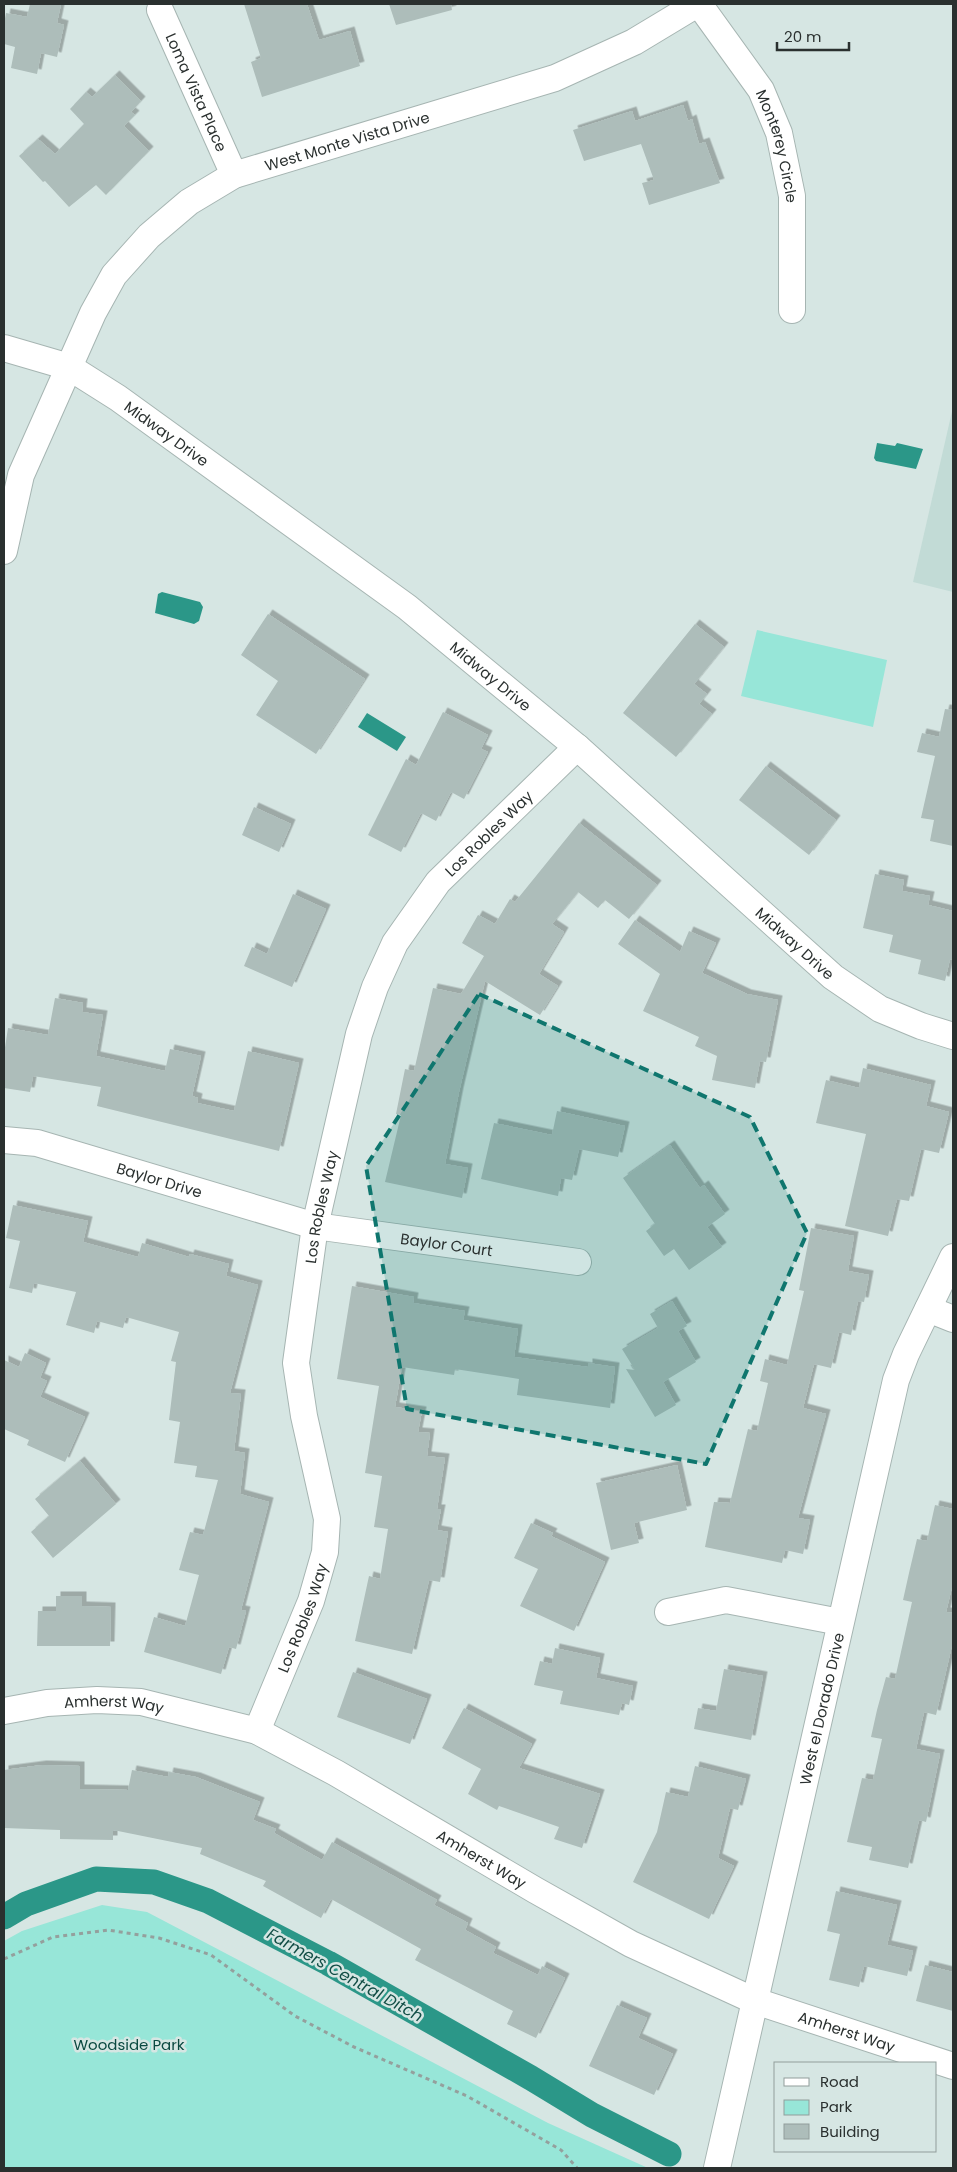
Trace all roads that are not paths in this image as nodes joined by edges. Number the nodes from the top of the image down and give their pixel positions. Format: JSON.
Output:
{"nodes":[{"id":1,"x":698,"y":4,"type":"edge"},
{"id":2,"x":160,"y":10,"type":"dead end"},
{"id":3,"x":234,"y":174,"type":"junction"},
{"id":4,"x":792,"y":310,"type":"dead end"},
{"id":5,"x":4,"y":348,"type":"edge"},
{"id":6,"x":68,"y":368,"type":"junction"},
{"id":7,"x":4,"y":551,"type":"edge"},
{"id":8,"x":577,"y":747,"type":"junction"},
{"id":9,"x":953,"y":1036,"type":"edge"},
{"id":10,"x":4,"y":1140,"type":"edge"},
{"id":11,"x":315,"y":1226,"type":"junction"},
{"id":12,"x":953,"y":1257,"type":"edge"},
{"id":13,"x":578,"y":1262,"type":"dead end"},
{"id":14,"x":928,"y":1309,"type":"junction"},
{"id":15,"x":953,"y":1319,"type":"edge"},
{"id":16,"x":668,"y":1612,"type":"dead end"},
{"id":17,"x":840,"y":1622,"type":"junction"},
{"id":18,"x":4,"y":1711,"type":"edge"},
{"id":19,"x":257,"y":1731,"type":"junction"},
{"id":20,"x":755,"y":2001,"type":"junction"},
{"id":21,"x":953,"y":2066,"type":"edge"},
{"id":22,"x":717,"y":2168,"type":"edge"}],
"edges":[{"from":1,"to":3,"type":"street","name":"West Monte Vista Drive"},
{"from":1,"to":4,"type":"street","name":"Monterey Circle"},
{"from":2,"to":3,"type":"street","name":"Loma Vista Place"},
{"from":3,"to":6,"type":"street","name":"West Monte Vista Drive"},
{"from":5,"to":6,"type":"street","name":"Midway Drive"},
{"from":6,"to":7,"type":"street","name":"West Monte Vista Drive"},
{"from":6,"to":8,"type":"street","name":"Midway Drive"},
{"from":8,"to":9,"type":"street","name":"Midway Drive"},
{"from":8,"to":11,"type":"street","name":"Los Robles Way"},
{"from":10,"to":11,"type":"street","name":"Baylor Drive"},
{"from":11,"to":13,"type":"street","name":"Baylor Court"},
{"from":11,"to":19,"type":"street","name":"Los Robles Way"},
{"from":12,"to":14,"type":"street","name":"West el Dorado Drive"},
{"from":14,"to":15,"type":"street"},
{"from":14,"to":17,"type":"street","name":"West el Dorado Drive"},
{"from":16,"to":17,"type":"street"},
{"from":17,"to":20,"type":"street","name":"West el Dorado Drive"},
{"from":18,"to":19,"type":"street","name":"Amherst Way"},
{"from":19,"to":20,"type":"street","name":"Amherst Way"},
{"from":20,"to":21,"type":"street","name":"Amherst Way"},
{"from":20,"to":22,"type":"street","name":"West el Dorado Drive"}]}
